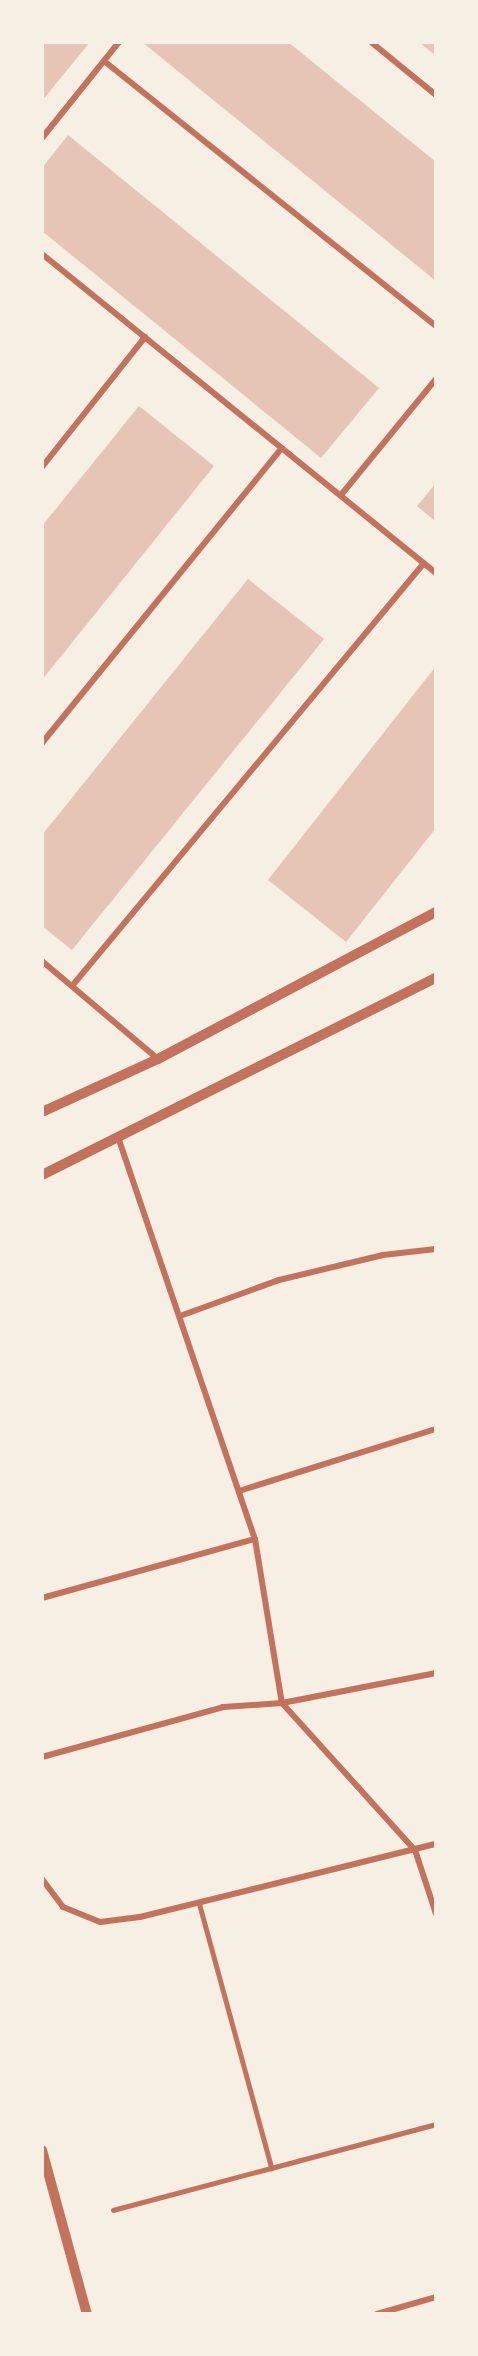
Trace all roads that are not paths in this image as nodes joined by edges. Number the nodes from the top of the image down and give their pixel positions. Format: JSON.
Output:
{"nodes":[{"id":1,"x":120,"y":42,"type":"edge"},
{"id":2,"x":371,"y":42,"type":"edge"},
{"id":3,"x":104,"y":61,"type":"junction"},
{"id":4,"x":436,"y":95,"type":"edge"},
{"id":5,"x":42,"y":138,"type":"edge"},
{"id":6,"x":42,"y":254,"type":"edge"},
{"id":7,"x":436,"y":326,"type":"edge"},
{"id":8,"x":145,"y":337,"type":"junction"},
{"id":9,"x":436,"y":380,"type":"edge"},
{"id":10,"x":282,"y":448,"type":"junction"},
{"id":11,"x":42,"y":467,"type":"edge"},
{"id":12,"x":341,"y":495,"type":"junction"},
{"id":13,"x":424,"y":563,"type":"junction"},
{"id":14,"x":436,"y":573,"type":"edge"},
{"id":15,"x":42,"y":743,"type":"edge"},
{"id":16,"x":436,"y":913,"type":"edge"},
{"id":17,"x":42,"y":961,"type":"edge"},
{"id":18,"x":436,"y":978,"type":"edge"},
{"id":19,"x":72,"y":986,"type":"junction"},
{"id":20,"x":158,"y":1059,"type":"junction"},
{"id":21,"x":42,"y":1112,"type":"edge"},
{"id":22,"x":118,"y":1137,"type":"junction"},
{"id":23,"x":42,"y":1175,"type":"edge"},
{"id":24,"x":436,"y":1249,"type":"edge"},
{"id":25,"x":180,"y":1316,"type":"junction"},
{"id":26,"x":436,"y":1429,"type":"edge"},
{"id":27,"x":239,"y":1491,"type":"junction"},
{"id":28,"x":255,"y":1539,"type":"junction"},
{"id":29,"x":42,"y":1598,"type":"edge"},
{"id":30,"x":436,"y":1673,"type":"edge"},
{"id":31,"x":282,"y":1703,"type":"junction"},
{"id":32,"x":42,"y":1757,"type":"edge"},
{"id":33,"x":436,"y":1844,"type":"edge"},
{"id":34,"x":415,"y":1850,"type":"junction"},
{"id":35,"x":42,"y":1879,"type":"edge"},
{"id":36,"x":199,"y":1902,"type":"junction"},
{"id":37,"x":436,"y":1914,"type":"edge"},
{"id":38,"x":436,"y":2124,"type":"edge"},
{"id":39,"x":42,"y":2150,"type":"edge"},
{"id":40,"x":272,"y":2168,"type":"junction"},
{"id":41,"x":113,"y":2210,"type":"dead end"},
{"id":42,"x":436,"y":2297,"type":"edge"},
{"id":43,"x":87,"y":2314,"type":"edge"},
{"id":44,"x":377,"y":2314,"type":"edge"}],
"edges":[{"from":1,"to":3,"type":"street"},
{"from":2,"to":4,"type":"street"},
{"from":3,"to":5,"type":"street"},
{"from":3,"to":7,"type":"street"},
{"from":6,"to":8,"type":"street"},
{"from":8,"to":10,"type":"street"},
{"from":8,"to":11,"type":"street"},
{"from":9,"to":12,"type":"street"},
{"from":10,"to":12,"type":"street"},
{"from":10,"to":15,"type":"street"},
{"from":12,"to":13,"type":"street"},
{"from":13,"to":14,"type":"street"},
{"from":13,"to":19,"type":"street"},
{"from":16,"to":20,"type":"street"},
{"from":17,"to":19,"type":"street"},
{"from":18,"to":22,"type":"street"},
{"from":19,"to":20,"type":"street"},
{"from":20,"to":21,"type":"street"},
{"from":22,"to":23,"type":"street"},
{"from":22,"to":25,"type":"street"},
{"from":24,"to":25,"type":"street"},
{"from":25,"to":27,"type":"street"},
{"from":26,"to":27,"type":"street"},
{"from":27,"to":28,"type":"street"},
{"from":28,"to":29,"type":"street"},
{"from":28,"to":31,"type":"street"},
{"from":30,"to":31,"type":"street"},
{"from":31,"to":32,"type":"street"},
{"from":31,"to":34,"type":"street"},
{"from":33,"to":34,"type":"street"},
{"from":34,"to":36,"type":"street"},
{"from":34,"to":37,"type":"street"},
{"from":35,"to":36,"type":"street"},
{"from":36,"to":40,"type":"lane"},
{"from":38,"to":40,"type":"lane"},
{"from":39,"to":43,"type":"street"},
{"from":40,"to":41,"type":"lane"},
{"from":42,"to":44,"type":"street"}]}
